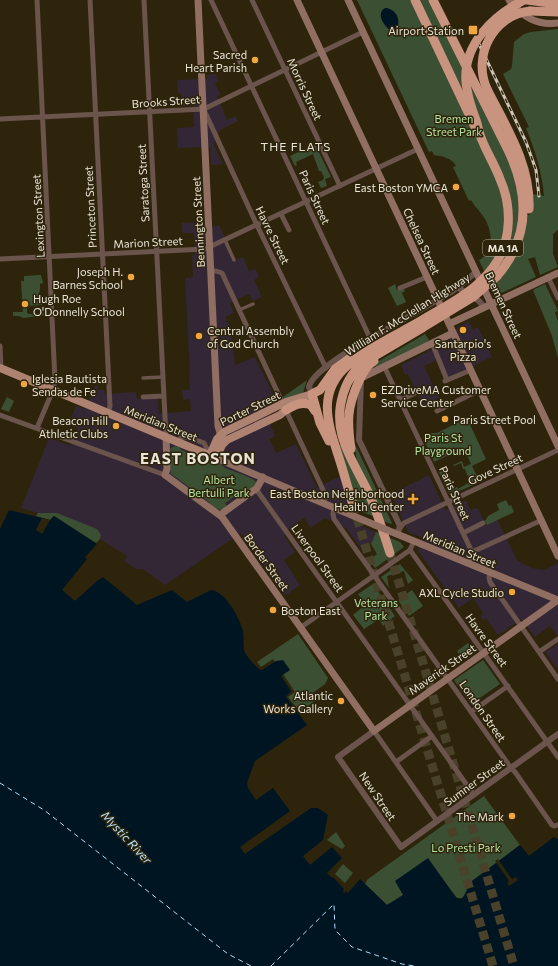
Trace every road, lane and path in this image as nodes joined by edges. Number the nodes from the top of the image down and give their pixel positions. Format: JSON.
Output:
{"nodes":[{"id":1,"x":37,"y":0,"type":"edge"},
{"id":2,"x":90,"y":0,"type":"edge"},
{"id":3,"x":144,"y":0,"type":"edge"},
{"id":4,"x":198,"y":0,"type":"edge"},
{"id":5,"x":211,"y":0,"type":"edge"},
{"id":6,"x":252,"y":0,"type":"edge"},
{"id":7,"x":296,"y":0,"type":"edge"},
{"id":8,"x":348,"y":0,"type":"edge"},
{"id":9,"x":415,"y":0,"type":"edge"},
{"id":10,"x":434,"y":0,"type":"edge"},
{"id":11,"x":509,"y":0,"type":"edge"},
{"id":12,"x":524,"y":0,"type":"edge"},
{"id":13,"x":527,"y":0,"type":"edge"},
{"id":14,"x":558,"y":4,"type":"edge"},
{"id":15,"x":558,"y":12,"type":"edge"},
{"id":16,"x":558,"y":23,"type":"edge"},
{"id":17,"x":363,"y":32,"type":"junction"},
{"id":18,"x":322,"y":53,"type":"junction"},
{"id":19,"x":285,"y":70,"type":"junction"},
{"id":20,"x":251,"y":86,"type":"junction"},
{"id":21,"x":204,"y":109,"type":"junction"},
{"id":22,"x":149,"y":112,"type":"junction"},
{"id":23,"x":96,"y":114,"type":"junction"},
{"id":24,"x":43,"y":117,"type":"junction"},
{"id":25,"x":0,"y":119,"type":"edge"},
{"id":26,"x":481,"y":139,"type":"junction"},
{"id":27,"x":418,"y":149,"type":"junction"},
{"id":28,"x":376,"y":169,"type":"junction"},
{"id":29,"x":340,"y":186,"type":"junction"},
{"id":30,"x":526,"y":194,"type":"junction"},
{"id":31,"x":306,"y":202,"type":"junction"},
{"id":32,"x":281,"y":214,"type":"junction"},
{"id":33,"x":257,"y":225,"type":"junction"},
{"id":34,"x":289,"y":230,"type":"dead end"},
{"id":35,"x":225,"y":240,"type":"junction"},
{"id":36,"x":210,"y":247,"type":"junction"},
{"id":37,"x":156,"y":251,"type":"junction"},
{"id":38,"x":102,"y":254,"type":"junction"},
{"id":39,"x":50,"y":257,"type":"junction"},
{"id":40,"x":0,"y":259,"type":"edge"},
{"id":41,"x":234,"y":260,"type":"dead end"},
{"id":42,"x":211,"y":271,"type":"junction"},
{"id":43,"x":476,"y":272,"type":"junction"},
{"id":44,"x":558,"y":273,"type":"edge"},
{"id":45,"x":427,"y":277,"type":"junction"},
{"id":46,"x":548,"y":277,"type":"junction"},
{"id":47,"x":457,"y":287,"type":"junction"},
{"id":48,"x":400,"y":288,"type":"dead end"},
{"id":49,"x":558,"y":298,"type":"edge"},
{"id":50,"x":438,"y":300,"type":"junction"},
{"id":51,"x":253,"y":304,"type":"dead end"},
{"id":52,"x":491,"y":304,"type":"junction"},
{"id":53,"x":484,"y":307,"type":"junction"},
{"id":54,"x":239,"y":310,"type":"junction"},
{"id":55,"x":449,"y":324,"type":"junction"},
{"id":56,"x":421,"y":325,"type":"junction"},
{"id":57,"x":261,"y":330,"type":"dead end"},
{"id":58,"x":453,"y":333,"type":"junction"},
{"id":59,"x":250,"y":334,"type":"junction"},
{"id":60,"x":370,"y":338,"type":"junction"},
{"id":61,"x":392,"y":338,"type":"junction"},
{"id":62,"x":432,"y":343,"type":"junction"},
{"id":63,"x":0,"y":346,"type":"edge"},
{"id":64,"x":388,"y":348,"type":"junction"},
{"id":65,"x":384,"y":366,"type":"junction"},
{"id":66,"x":1,"y":368,"type":"edge"},
{"id":67,"x":326,"y":368,"type":"junction"},
{"id":68,"x":471,"y":370,"type":"junction"},
{"id":69,"x":163,"y":377,"type":"junction"},
{"id":70,"x":143,"y":378,"type":"dead end"},
{"id":71,"x":361,"y":378,"type":"junction"},
{"id":72,"x":424,"y":389,"type":"dead end"},
{"id":73,"x":53,"y":390,"type":"junction"},
{"id":74,"x":480,"y":390,"type":"junction"},
{"id":75,"x":312,"y":394,"type":"junction"},
{"id":76,"x":164,"y":396,"type":"junction"},
{"id":77,"x":143,"y":397,"type":"dead end"},
{"id":78,"x":400,"y":400,"type":"junction"},
{"id":79,"x":284,"y":407,"type":"junction"},
{"id":80,"x":437,"y":411,"type":"dead end"},
{"id":81,"x":316,"y":412,"type":"junction"},
{"id":82,"x":108,"y":413,"type":"junction"},
{"id":83,"x":0,"y":415,"type":"edge"},
{"id":84,"x":37,"y":428,"type":"junction"},
{"id":85,"x":166,"y":436,"type":"junction"},
{"id":86,"x":223,"y":438,"type":"junction"},
{"id":87,"x":558,"y":446,"type":"edge"},
{"id":88,"x":558,"y":450,"type":"edge"},
{"id":89,"x":337,"y":454,"type":"junction"},
{"id":90,"x":213,"y":456,"type":"junction"},
{"id":91,"x":352,"y":458,"type":"junction"},
{"id":92,"x":518,"y":469,"type":"junction"},
{"id":93,"x":165,"y":475,"type":"junction"},
{"id":94,"x":263,"y":478,"type":"junction"},
{"id":95,"x":256,"y":489,"type":"junction"},
{"id":96,"x":448,"y":502,"type":"junction"},
{"id":97,"x":324,"y":503,"type":"junction"},
{"id":98,"x":353,"y":505,"type":"tunnel mouth"},
{"id":99,"x":334,"y":508,"type":"junction"},
{"id":100,"x":220,"y":515,"type":"junction"},
{"id":101,"x":542,"y":520,"type":"junction"},
{"id":102,"x":483,"y":523,"type":"dead end"},
{"id":103,"x":398,"y":531,"type":"junction"},
{"id":104,"x":463,"y":533,"type":"junction"},
{"id":105,"x":414,"y":541,"type":"junction"},
{"id":106,"x":410,"y":550,"type":"junction"},
{"id":107,"x":472,"y":552,"type":"junction"},
{"id":108,"x":390,"y":553,"type":"tunnel mouth"},
{"id":109,"x":558,"y":556,"type":"edge"},
{"id":110,"x":469,"y":564,"type":"junction"},
{"id":111,"x":490,"y":573,"type":"junction"},
{"id":112,"x":374,"y":575,"type":"junction"},
{"id":113,"x":558,"y":600,"type":"edge"},
{"id":114,"x":337,"y":602,"type":"junction"},
{"id":115,"x":521,"y":627,"type":"junction"},
{"id":116,"x":300,"y":628,"type":"junction"},
{"id":117,"x":558,"y":639,"type":"edge"},
{"id":118,"x":539,"y":652,"type":"junction"},
{"id":119,"x":484,"y":653,"type":"junction"},
{"id":120,"x":447,"y":679,"type":"junction"},
{"id":121,"x":558,"y":679,"type":"edge"},
{"id":122,"x":508,"y":686,"type":"junction"},
{"id":123,"x":410,"y":705,"type":"junction"},
{"id":124,"x":471,"y":712,"type":"junction"},
{"id":125,"x":374,"y":731,"type":"junction"},
{"id":126,"x":558,"y":734,"type":"edge"},
{"id":127,"x":432,"y":736,"type":"junction"},
{"id":128,"x":547,"y":742,"type":"junction"},
{"id":129,"x":338,"y":757,"type":"joint"},
{"id":130,"x":558,"y":757,"type":"edge"},
{"id":131,"x":396,"y":762,"type":"junction"},
{"id":132,"x":511,"y":768,"type":"junction"},
{"id":133,"x":474,"y":795,"type":"junction"},
{"id":134,"x":437,"y":821,"type":"junction"},
{"id":135,"x":558,"y":826,"type":"edge"},
{"id":136,"x":401,"y":847,"type":"joint"}],
"edges":[{"from":1,"to":24,"type":"street","name":"Lexington Street"},
{"from":2,"to":23,"type":"street","name":"Princeton Street"},
{"from":3,"to":22,"type":"street","name":"Saratoga Street"},
{"from":4,"to":21,"type":"main road","name":"Bennington Street"},
{"from":5,"to":20,"type":"street","name":"Paris Street"},
{"from":6,"to":19,"type":"street","name":"Morris Street"},
{"from":7,"to":18,"type":"main road","name":"Chelsea Street"},
{"from":8,"to":17,"type":"main road","name":"Bremen Street"},
{"from":9,"to":26,"type":"highway","name":"William F. McClellan Highway","number":"MA 1A","bridge":true},
{"from":10,"to":30,"type":"highway"},
{"from":11,"to":16,"type":"main road"},
{"from":12,"to":26,"type":"highway","bridge":true},
{"from":13,"to":14,"type":"highway"},
{"from":15,"to":30,"type":"highway","bridge":true},
{"from":17,"to":18,"type":"street","name":"Brooks Street"},
{"from":17,"to":27,"type":"main road","name":"Bremen Street"},
{"from":18,"to":19,"type":"street","name":"Brooks Street"},
{"from":18,"to":28,"type":"main road","name":"Chelsea Street"},
{"from":19,"to":20,"type":"street","name":"Brooks Street"},
{"from":19,"to":29,"type":"street","name":"Morris Street"},
{"from":20,"to":21,"type":"street","name":"Brooks Street"},
{"from":20,"to":31,"type":"street","name":"Paris Street"},
{"from":21,"to":22,"type":"street","name":"Brooks Street"},
{"from":21,"to":33,"type":"street","name":"Havre Street"},
{"from":21,"to":36,"type":"main road","name":"Bennington Street"},
{"from":22,"to":23,"type":"street","name":"Brooks Street"},
{"from":22,"to":37,"type":"street","name":"Saratoga Street"},
{"from":23,"to":24,"type":"street","name":"Brooks Street"},
{"from":23,"to":38,"type":"street","name":"Princeton Street"},
{"from":24,"to":25,"type":"street","name":"Brooks Street"},
{"from":24,"to":39,"type":"street","name":"Lexington Street"},
{"from":26,"to":56,"type":"highway","name":"William F. McClellan Highway","number":"MA 1A","bridge":true},
{"from":27,"to":28,"type":"street","name":"Marion Street"},
{"from":27,"to":43,"type":"main road","name":"Bremen Street"},
{"from":28,"to":29,"type":"street","name":"Marion Street"},
{"from":28,"to":45,"type":"main road","name":"Chelsea Street"},
{"from":29,"to":31,"type":"street","name":"Marion Street"},
{"from":30,"to":56,"type":"highway","name":"William F. McClellan Highway","number":"MA 1A","bridge":true},
{"from":31,"to":32,"type":"street","name":"Marion Street"},
{"from":31,"to":60,"type":"street","name":"Paris Street"},
{"from":32,"to":33,"type":"street","name":"Marion Street"},
{"from":32,"to":34,"type":"street"},
{"from":33,"to":35,"type":"street","name":"Marion Street"},
{"from":33,"to":67,"type":"street","name":"Havre Street"},
{"from":35,"to":36,"type":"street","name":"Marion Street"},
{"from":35,"to":41,"type":"street"},
{"from":36,"to":37,"type":"street","name":"Marion Street"},
{"from":36,"to":42,"type":"main road","name":"Bennington Street"},
{"from":37,"to":38,"type":"street","name":"Marion Street"},
{"from":37,"to":69,"type":"street","name":"Saratoga Street"},
{"from":38,"to":39,"type":"street","name":"Marion Street"},
{"from":38,"to":82,"type":"street","name":"Princeton Street"},
{"from":39,"to":40,"type":"street","name":"Marion Street"},
{"from":39,"to":73,"type":"street","name":"Lexington Street"},
{"from":42,"to":54,"type":"street"},
{"from":42,"to":86,"type":"main road","name":"Bennington Street"},
{"from":43,"to":47,"type":"street"},
{"from":43,"to":52,"type":"main road","name":"Bremen Street"},
{"from":44,"to":46,"type":"main road"},
{"from":45,"to":48,"type":"street"},
{"from":45,"to":50,"type":"main road","name":"Chelsea Street"},
{"from":46,"to":49,"type":"street"},
{"from":46,"to":52,"type":"main road"},
{"from":47,"to":50,"type":"street"},
{"from":47,"to":53,"type":"street"},
{"from":50,"to":55,"type":"main road","name":"Chelsea Street"},
{"from":50,"to":60,"type":"street"},
{"from":51,"to":54,"type":"street"},
{"from":52,"to":53,"type":"main road"},
{"from":52,"to":87,"type":"main road","name":"Bremen Street"},
{"from":53,"to":55,"type":"main road"},
{"from":54,"to":59,"type":"street"},
{"from":55,"to":58,"type":"main road","name":"Chelsea Street"},
{"from":56,"to":61,"type":"highway","name":"William F. McClellan Highway","number":"MA 1A"},
{"from":56,"to":64,"type":"highway","name":"William F. McClellan Highway","number":"MA 1A"},
{"from":57,"to":59,"type":"street"},
{"from":58,"to":62,"type":"main road"},
{"from":58,"to":68,"type":"main road","name":"Chelsea Street"},
{"from":59,"to":79,"type":"street"},
{"from":60,"to":67,"type":"street"},
{"from":61,"to":75,"type":"highway"},
{"from":61,"to":89,"type":"highway","name":"William F. McClellan Highway","number":"MA 1A"},
{"from":62,"to":65,"type":"main road"},
{"from":62,"to":68,"type":"street"},
{"from":63,"to":66,"type":"street"},
{"from":64,"to":71,"type":"highway"},
{"from":64,"to":91,"type":"highway","name":"William F. McClellan Highway","number":"MA 1A"},
{"from":65,"to":71,"type":"main road"},
{"from":65,"to":78,"type":"street","name":"Paris Street"},
{"from":66,"to":73,"type":"main road","name":"Meridian Street"},
{"from":67,"to":75,"type":"street"},
{"from":68,"to":74,"type":"main road","name":"Chelsea Street"},
{"from":69,"to":70,"type":"street"},
{"from":69,"to":76,"type":"street","name":"Saratoga Street"},
{"from":71,"to":91,"type":"highway"},
{"from":71,"to":103,"type":"street"},
{"from":72,"to":78,"type":"street"},
{"from":73,"to":82,"type":"main road","name":"Meridian Street"},
{"from":73,"to":84,"type":"street","name":"Lexington Street"},
{"from":74,"to":80,"type":"street"},
{"from":74,"to":92,"type":"main road","name":"Chelsea Street"},
{"from":75,"to":79,"type":"main road","name":"Porter Street"},
{"from":75,"to":81,"type":"highway"},
{"from":76,"to":77,"type":"street"},
{"from":76,"to":85,"type":"street","name":"Saratoga Street"},
{"from":78,"to":96,"type":"street","name":"Paris Street"},
{"from":79,"to":81,"type":"highway"},
{"from":79,"to":86,"type":"main road","name":"Porter Street"},
{"from":79,"to":97,"type":"street"},
{"from":81,"to":89,"type":"highway"},
{"from":82,"to":85,"type":"main road","name":"Meridian Street"},
{"from":83,"to":84,"type":"street","name":"Border Street"},
{"from":84,"to":93,"type":"street","name":"Border Street"},
{"from":85,"to":90,"type":"main road","name":"Meridian Street"},
{"from":85,"to":93,"type":"main road"},
{"from":86,"to":90,"type":"main road","name":"Porter Street"},
{"from":88,"to":92,"type":"street","name":"Gove Street"},
{"from":89,"to":98,"type":"highway","number":"MA 1A"},
{"from":90,"to":94,"type":"main road","name":"Meridian Street"},
{"from":91,"to":108,"type":"highway","number":"MA 1A"},
{"from":92,"to":96,"type":"street","name":"Gove Street"},
{"from":92,"to":101,"type":"main road","name":"Chelsea Street"},
{"from":93,"to":100,"type":"main road","name":"Border Street"},
{"from":94,"to":95,"type":"main road"},
{"from":94,"to":97,"type":"main road","name":"Meridian Street"},
{"from":95,"to":100,"type":"main road"},
{"from":95,"to":114,"type":"street","name":"Liverpool Street"},
{"from":96,"to":103,"type":"street","name":"Gove Street"},
{"from":96,"to":104,"type":"street","name":"Paris Street"},
{"from":97,"to":99,"type":"main road","name":"Meridian Street"},
{"from":99,"to":103,"type":"main road","name":"Meridian Street","bridge":true},
{"from":99,"to":112,"type":"street","name":"London Street"},
{"from":100,"to":116,"type":"main road","name":"Border Street"},
{"from":101,"to":107,"type":"street"},
{"from":101,"to":109,"type":"main road","name":"Chelsea Street"},
{"from":102,"to":104,"type":"street"},
{"from":103,"to":105,"type":"main road","name":"Meridian Street"},
{"from":104,"to":107,"type":"street","name":"Paris Street"},
{"from":105,"to":106,"type":"street"},
{"from":105,"to":110,"type":"main road","name":"Meridian Street"},
{"from":106,"to":112,"type":"street"},
{"from":106,"to":119,"type":"street","name":"Havre Street"},
{"from":107,"to":110,"type":"street"},
{"from":110,"to":111,"type":"main road","name":"Meridian Street"},
{"from":111,"to":113,"type":"main road","name":"Meridian Street"},
{"from":111,"to":115,"type":"street"},
{"from":112,"to":114,"type":"street"},
{"from":112,"to":120,"type":"street","name":"London Street"},
{"from":113,"to":115,"type":"main road","name":"Maverick Street"},
{"from":114,"to":116,"type":"street"},
{"from":114,"to":123,"type":"street","name":"Liverpool Street"},
{"from":115,"to":118,"type":"street"},
{"from":115,"to":119,"type":"main road","name":"Maverick Street"},
{"from":116,"to":125,"type":"main road","name":"Border Street"},
{"from":117,"to":118,"type":"street"},
{"from":118,"to":121,"type":"street"},
{"from":119,"to":120,"type":"main road","name":"Maverick Street"},
{"from":119,"to":122,"type":"street","name":"Havre Street"},
{"from":120,"to":123,"type":"main road","name":"Maverick Street"},
{"from":120,"to":124,"type":"street","name":"London Street"},
{"from":122,"to":124,"type":"street"},
{"from":122,"to":128,"type":"street","name":"Havre Street"},
{"from":123,"to":125,"type":"main road","name":"Maverick Street"},
{"from":123,"to":127,"type":"street","name":"Liverpool Street"},
{"from":124,"to":132,"type":"street","name":"London Street"},
{"from":125,"to":129,"type":"street","name":"Maverick Street"},
{"from":125,"to":131,"type":"street","name":"Border Street"},
{"from":126,"to":128,"type":"street","name":"Sumner Street"},
{"from":127,"to":131,"type":"street"},
{"from":127,"to":133,"type":"street","name":"Liverpool Street"},
{"from":128,"to":130,"type":"street","name":"Havre Street"},
{"from":128,"to":132,"type":"street","name":"Sumner Street"},
{"from":129,"to":136,"type":"street","name":"New Street"},
{"from":131,"to":134,"type":"street","name":"Border Street"},
{"from":132,"to":133,"type":"street","name":"Sumner Street"},
{"from":132,"to":135,"type":"street","name":"London Street"},
{"from":133,"to":134,"type":"street","name":"Sumner Street"},
{"from":134,"to":136,"type":"street","name":"Sumner Street"}]}
